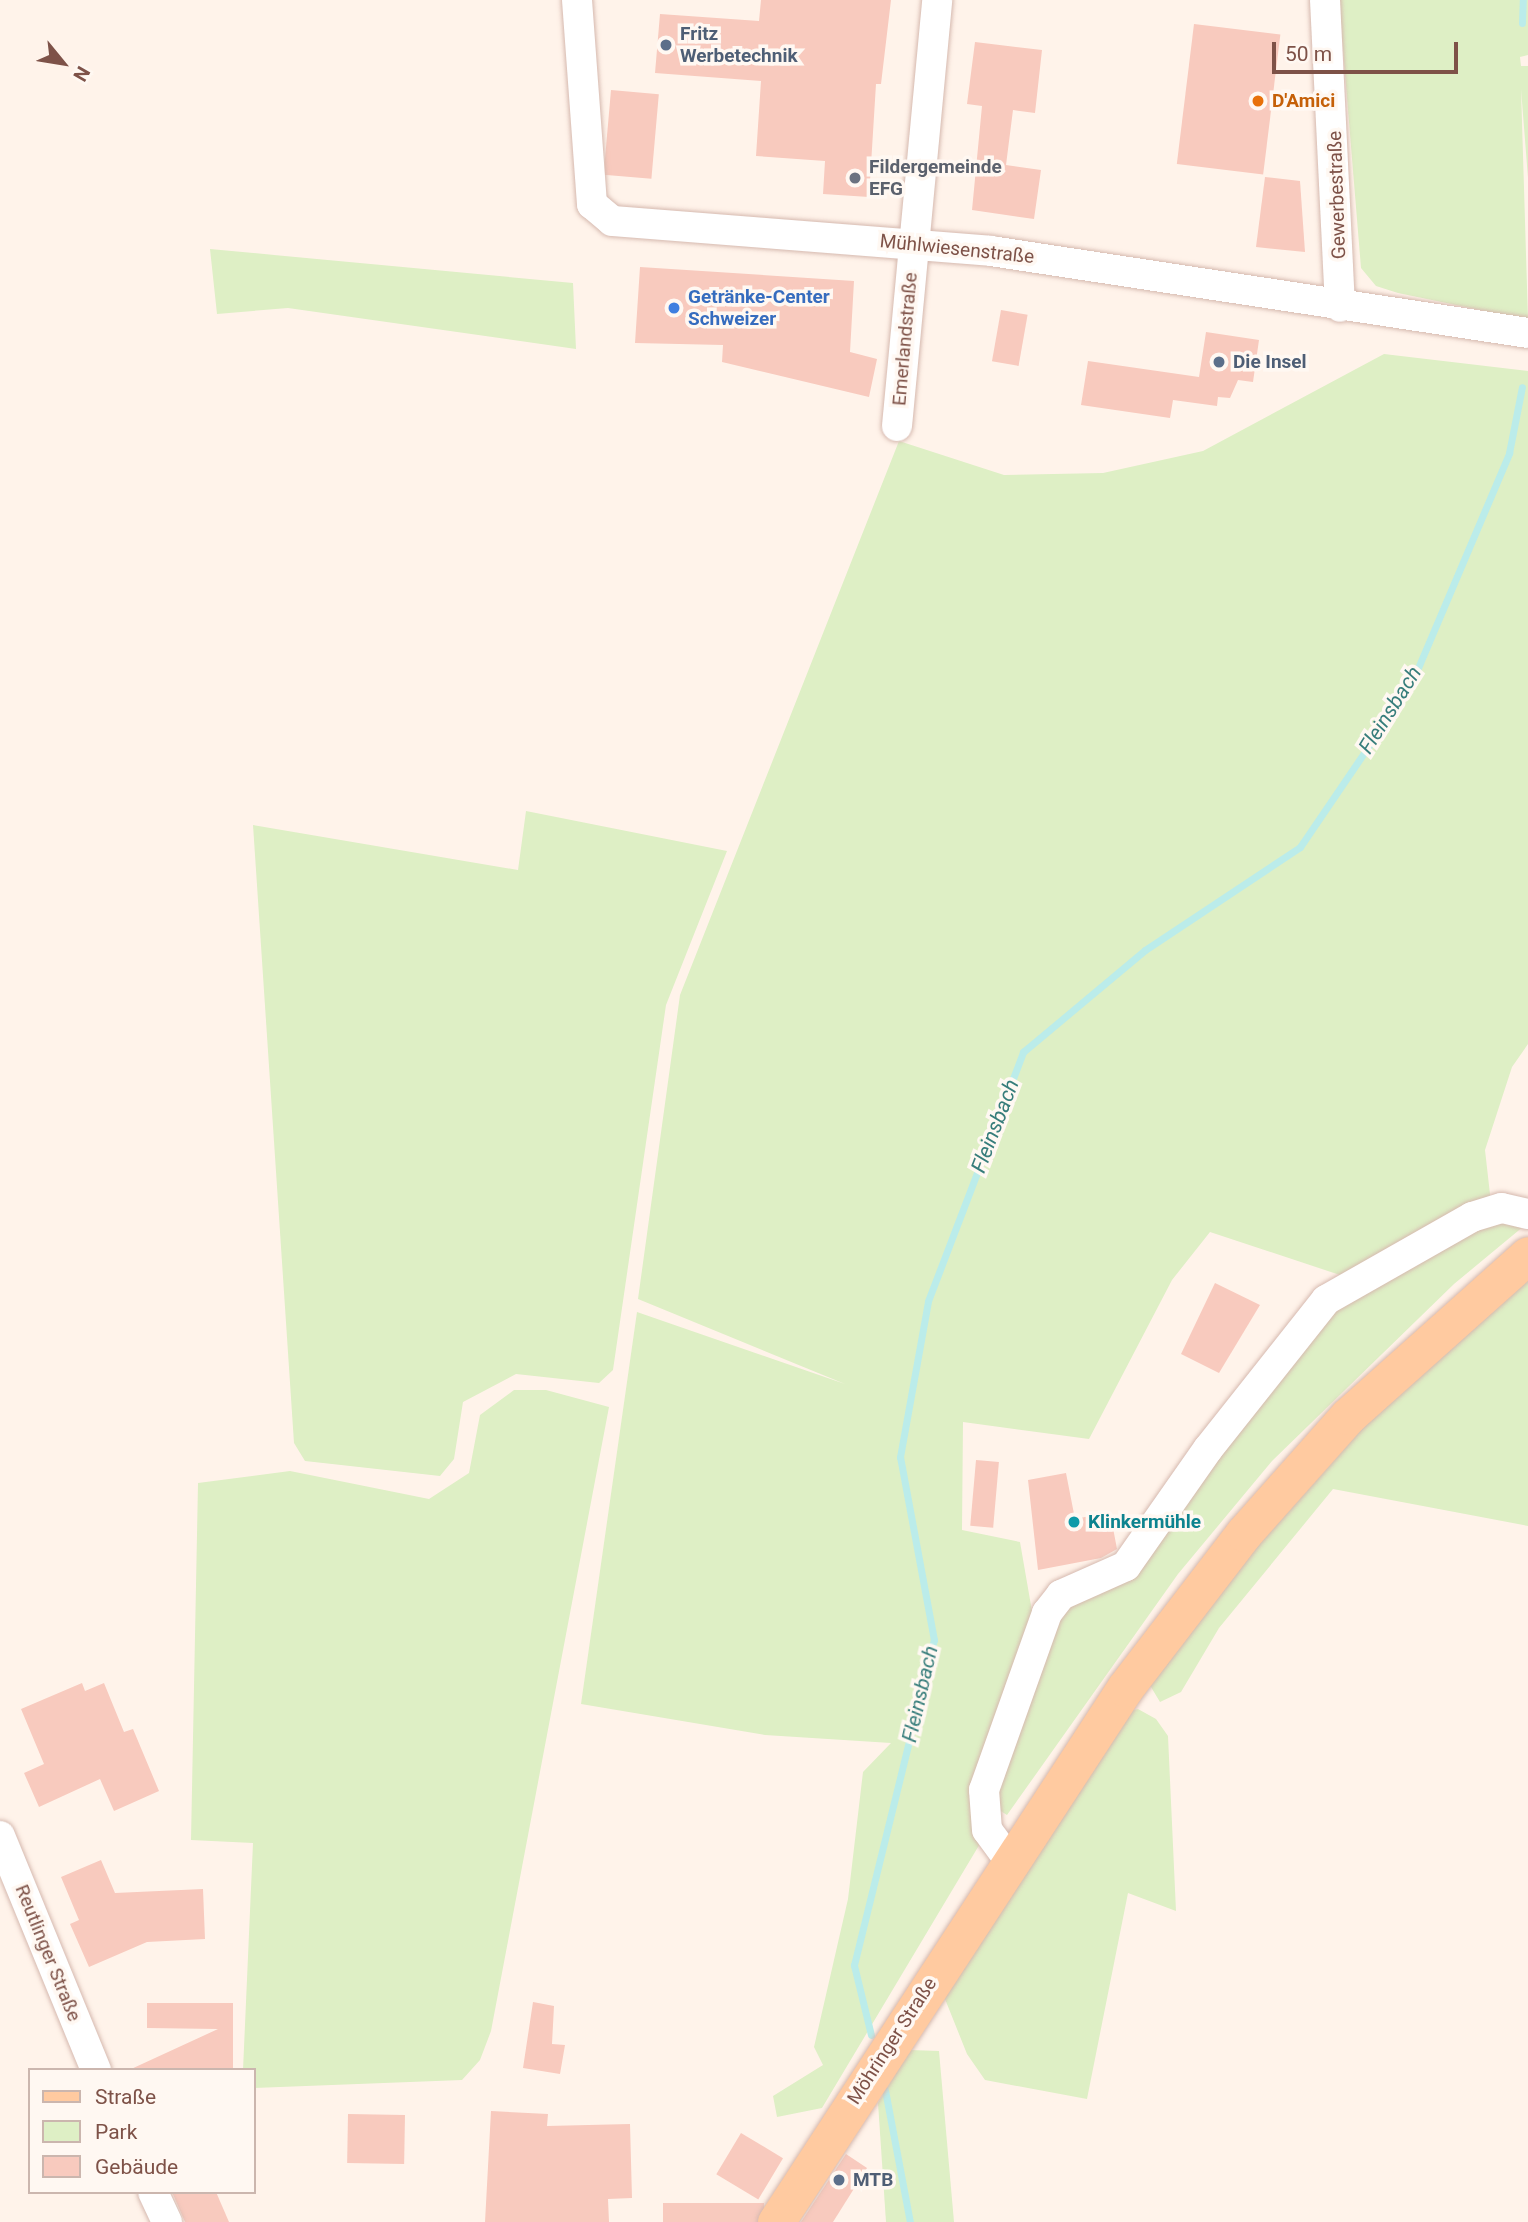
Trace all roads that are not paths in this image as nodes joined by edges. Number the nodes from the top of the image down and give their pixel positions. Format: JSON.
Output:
{"nodes":[{"id":1,"x":577,"y":0,"type":"edge"},
{"id":2,"x":937,"y":0,"type":"edge"},
{"id":3,"x":1325,"y":0,"type":"edge"},
{"id":4,"x":914,"y":242,"type":"junction"},
{"id":5,"x":1339,"y":307,"type":"junction"},
{"id":6,"x":1528,"y":333,"type":"edge"},
{"id":7,"x":897,"y":426,"type":"dead end"},
{"id":8,"x":1528,"y":1214,"type":"edge"},
{"id":9,"x":1528,"y":1255,"type":"edge"},
{"id":10,"x":0,"y":1836,"type":"edge"},
{"id":11,"x":1009,"y":1860,"type":"junction"},
{"id":12,"x":95,"y":2068,"type":"edge"},
{"id":13,"x":154,"y":2194,"type":"edge"},
{"id":14,"x":167,"y":2222,"type":"edge"},
{"id":15,"x":776,"y":2222,"type":"edge"}],
"edges":[{"from":1,"to":4,"type":"street","name":"Mühlwiesenstraße"},
{"from":2,"to":4,"type":"street","name":"Emerlandstraße"},
{"from":3,"to":5,"type":"street","name":"Gewerbestraße"},
{"from":4,"to":5,"type":"street","name":"Mühlwiesenstraße"},
{"from":4,"to":7,"type":"street","name":"Emerlandstraße"},
{"from":5,"to":6,"type":"street","name":"Mühlwiesenstraße"},
{"from":8,"to":11,"type":"street"},
{"from":9,"to":11,"type":"main road","name":"Möhringer Straße"},
{"from":10,"to":12,"type":"street","name":"Reutlinger Straße"},
{"from":11,"to":15,"type":"main road","name":"Möhringer Straße"},
{"from":13,"to":14,"type":"street"}]}
